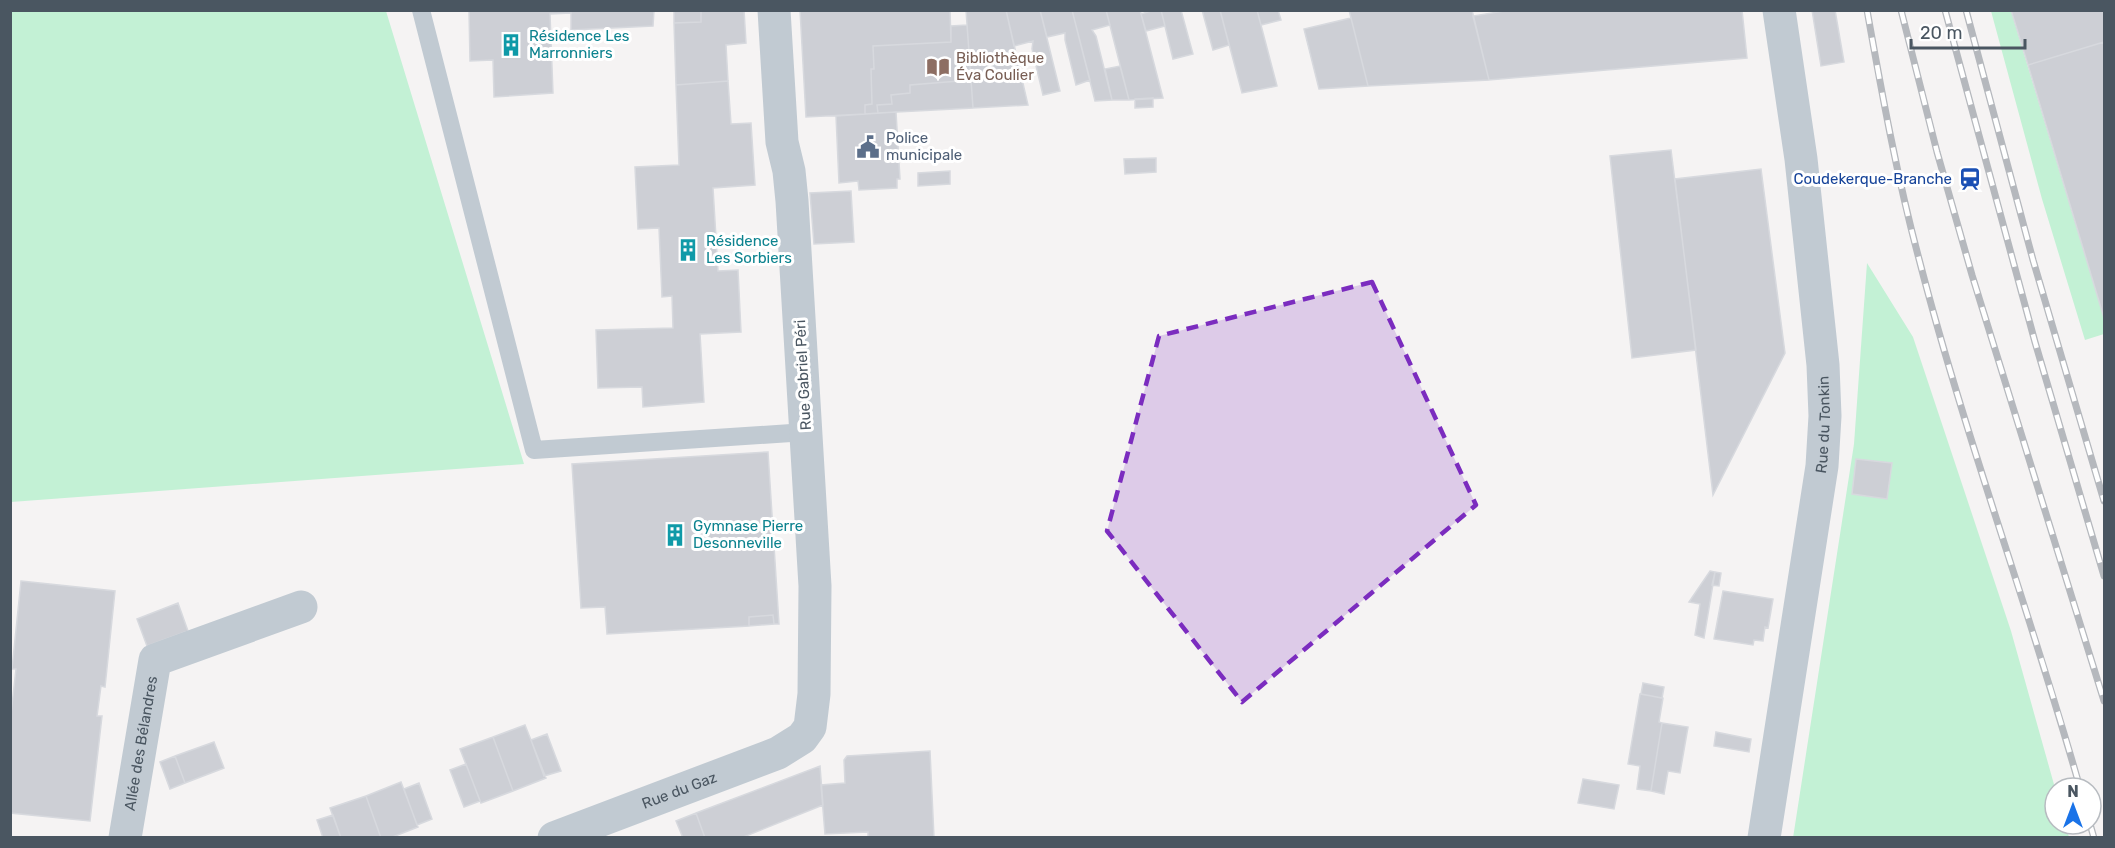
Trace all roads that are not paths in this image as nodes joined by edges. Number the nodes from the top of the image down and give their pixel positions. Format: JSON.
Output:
{"nodes":[{"id":1,"x":421,"y":10,"type":"edge"},
{"id":2,"x":774,"y":10,"type":"edge"},
{"id":3,"x":1779,"y":10,"type":"edge"},
{"id":4,"x":806,"y":432,"type":"junction"},
{"id":5,"x":301,"y":607,"type":"dead end"},
{"id":6,"x":802,"y":738,"type":"joint"},
{"id":7,"x":125,"y":837,"type":"edge"},
{"id":8,"x":554,"y":837,"type":"edge"},
{"id":9,"x":1764,"y":837,"type":"edge"}],
"edges":[{"from":1,"to":4,"type":"lane"},
{"from":2,"to":4,"type":"street","name":"Rue Gabriel Péri"},
{"from":3,"to":9,"type":"street","name":"Rue du Tonkin"},
{"from":4,"to":6,"type":"street","name":"Rue Gabriel Péri"},
{"from":5,"to":7,"type":"street","name":"Allée des Bélandres"},
{"from":6,"to":8,"type":"street","name":"Rue du Gaz"}]}
